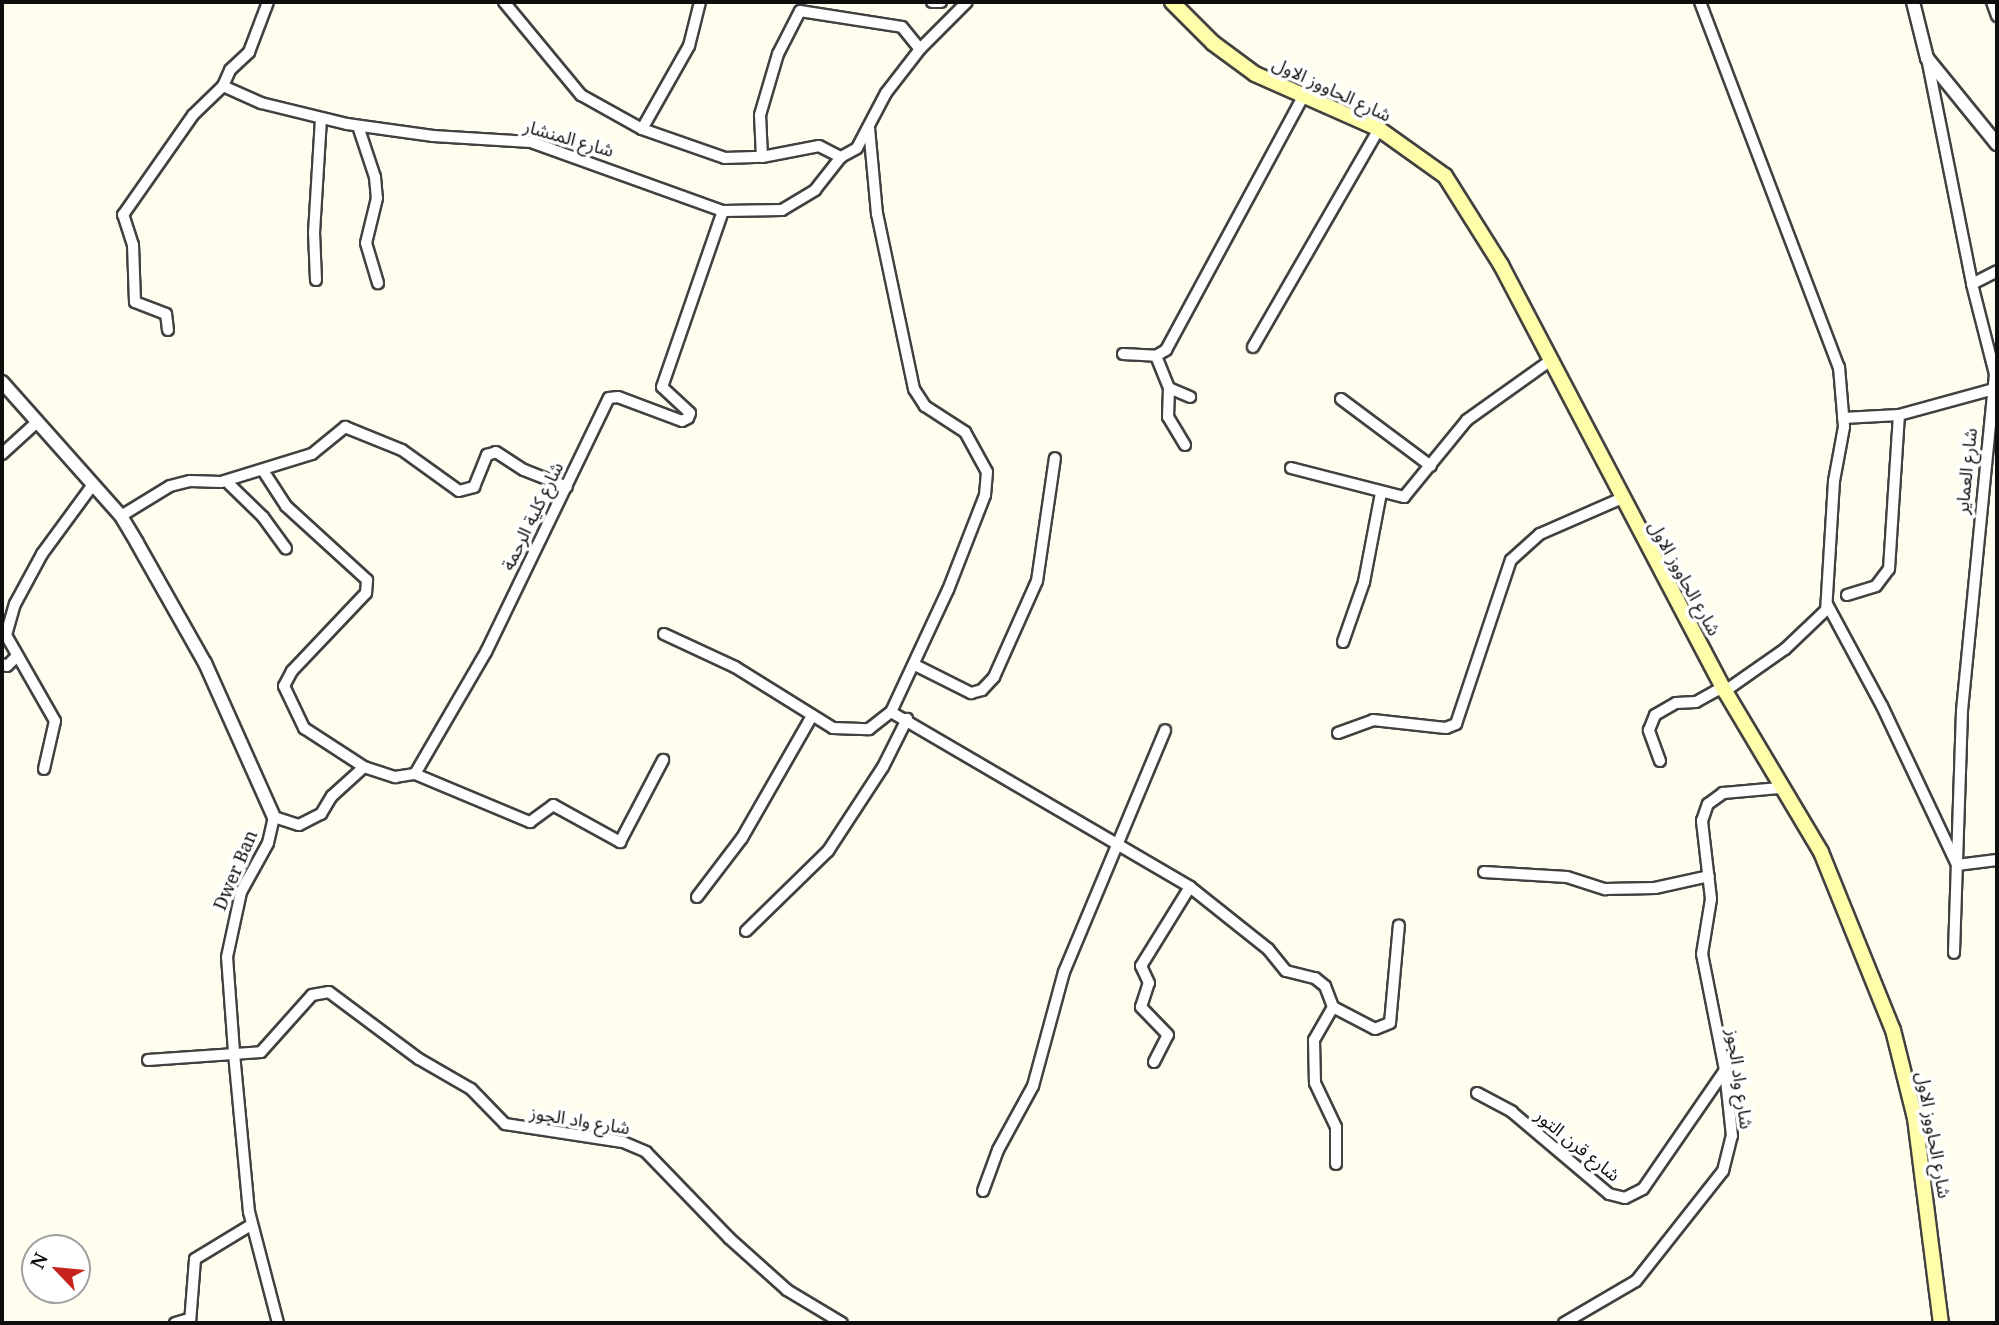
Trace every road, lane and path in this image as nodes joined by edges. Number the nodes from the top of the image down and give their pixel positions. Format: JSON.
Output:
{"nodes":[{"id":1,"x":268,"y":2,"type":"edge"},
{"id":2,"x":504,"y":2,"type":"edge"},
{"id":3,"x":700,"y":2,"type":"edge"},
{"id":4,"x":791,"y":2,"type":"edge"},
{"id":5,"x":832,"y":2,"type":"edge"},
{"id":6,"x":932,"y":2,"type":"edge"},
{"id":7,"x":941,"y":2,"type":"edge"},
{"id":8,"x":967,"y":2,"type":"edge"},
{"id":9,"x":1172,"y":2,"type":"edge"},
{"id":10,"x":1700,"y":2,"type":"edge"},
{"id":11,"x":1913,"y":2,"type":"edge"},
{"id":12,"x":1992,"y":2,"type":"edge"},
{"id":13,"x":800,"y":12,"type":"junction"},
{"id":14,"x":827,"y":15,"type":"junction"},
{"id":15,"x":1997,"y":16,"type":"edge"},
{"id":16,"x":920,"y":49,"type":"junction"},
{"id":17,"x":1927,"y":58,"type":"junction"},
{"id":18,"x":223,"y":86,"type":"junction"},
{"id":19,"x":1303,"y":97,"type":"junction"},
{"id":20,"x":321,"y":119,"type":"junction"},
{"id":21,"x":358,"y":126,"type":"junction"},
{"id":22,"x":869,"y":128,"type":"junction"},
{"id":23,"x":642,"y":129,"type":"junction"},
{"id":24,"x":1379,"y":129,"type":"junction"},
{"id":25,"x":1997,"y":144,"type":"edge"},
{"id":26,"x":762,"y":157,"type":"junction"},
{"id":27,"x":841,"y":157,"type":"junction"},
{"id":28,"x":723,"y":211,"type":"junction"},
{"id":29,"x":1997,"y":271,"type":"edge"},
{"id":30,"x":316,"y":280,"type":"dead end"},
{"id":31,"x":378,"y":283,"type":"dead end"},
{"id":32,"x":1972,"y":284,"type":"junction"},
{"id":33,"x":168,"y":330,"type":"dead end"},
{"id":34,"x":1253,"y":346,"type":"dead end"},
{"id":35,"x":1122,"y":354,"type":"dead end"},
{"id":36,"x":1156,"y":356,"type":"junction"},
{"id":37,"x":1551,"y":360,"type":"junction"},
{"id":38,"x":2,"y":382,"type":"edge"},
{"id":39,"x":1169,"y":388,"type":"junction"},
{"id":40,"x":1994,"y":389,"type":"junction"},
{"id":41,"x":1190,"y":397,"type":"dead end"},
{"id":42,"x":1341,"y":399,"type":"dead end"},
{"id":43,"x":1899,"y":415,"type":"junction"},
{"id":44,"x":1843,"y":418,"type":"junction"},
{"id":45,"x":36,"y":423,"type":"junction"},
{"id":46,"x":1185,"y":445,"type":"dead end"},
{"id":47,"x":2,"y":454,"type":"edge"},
{"id":48,"x":1055,"y":458,"type":"dead end"},
{"id":49,"x":1431,"y":466,"type":"junction"},
{"id":50,"x":1292,"y":468,"type":"dead end"},
{"id":51,"x":264,"y":471,"type":"junction"},
{"id":52,"x":226,"y":481,"type":"junction"},
{"id":53,"x":92,"y":485,"type":"junction"},
{"id":54,"x":567,"y":487,"type":"junction"},
{"id":55,"x":1381,"y":493,"type":"junction"},
{"id":56,"x":1620,"y":499,"type":"junction"},
{"id":57,"x":121,"y":516,"type":"junction"},
{"id":58,"x":286,"y":549,"type":"dead end"},
{"id":59,"x":1847,"y":595,"type":"dead end"},
{"id":60,"x":1827,"y":604,"type":"junction"},
{"id":61,"x":664,"y":634,"type":"dead end"},
{"id":62,"x":1343,"y":642,"type":"dead end"},
{"id":63,"x":17,"y":656,"type":"junction"},
{"id":64,"x":2,"y":664,"type":"edge"},
{"id":65,"x":915,"y":665,"type":"junction"},
{"id":66,"x":1724,"y":689,"type":"junction"},
{"id":67,"x":891,"y":712,"type":"junction"},
{"id":68,"x":812,"y":716,"type":"junction"},
{"id":69,"x":907,"y":719,"type":"junction"},
{"id":70,"x":1165,"y":730,"type":"dead end"},
{"id":71,"x":1338,"y":733,"type":"dead end"},
{"id":72,"x":663,"y":760,"type":"dead end"},
{"id":73,"x":1660,"y":761,"type":"dead end"},
{"id":74,"x":364,"y":767,"type":"junction"},
{"id":75,"x":44,"y":769,"type":"dead end"},
{"id":76,"x":415,"y":774,"type":"junction"},
{"id":77,"x":1780,"y":788,"type":"junction"},
{"id":78,"x":274,"y":817,"type":"junction"},
{"id":79,"x":1115,"y":842,"type":"junction"},
{"id":80,"x":1997,"y":860,"type":"edge"},
{"id":81,"x":1957,"y":865,"type":"junction"},
{"id":82,"x":1483,"y":872,"type":"dead end"},
{"id":83,"x":1709,"y":876,"type":"junction"},
{"id":84,"x":1191,"y":887,"type":"junction"},
{"id":85,"x":697,"y":897,"type":"dead end"},
{"id":86,"x":1399,"y":925,"type":"dead end"},
{"id":87,"x":746,"y":931,"type":"dead end"},
{"id":88,"x":1954,"y":953,"type":"dead end"},
{"id":89,"x":1333,"y":1007,"type":"junction"},
{"id":90,"x":234,"y":1052,"type":"junction"},
{"id":91,"x":148,"y":1060,"type":"dead end"},
{"id":92,"x":1154,"y":1062,"type":"dead end"},
{"id":93,"x":1726,"y":1070,"type":"junction"},
{"id":94,"x":1477,"y":1093,"type":"dead end"},
{"id":95,"x":1336,"y":1164,"type":"dead end"},
{"id":96,"x":983,"y":1191,"type":"dead end"},
{"id":97,"x":251,"y":1225,"type":"junction"},
{"id":98,"x":190,"y":1321,"type":"edge"},
{"id":99,"x":175,"y":1323,"type":"edge"},
{"id":100,"x":278,"y":1323,"type":"edge"},
{"id":101,"x":842,"y":1323,"type":"edge"},
{"id":102,"x":1564,"y":1323,"type":"edge"},
{"id":103,"x":1941,"y":1323,"type":"edge"}],
"edges":[{"from":1,"to":18,"type":"street"},
{"from":2,"to":23,"type":"street","name":"شارع المنشار"},
{"from":3,"to":23,"type":"street"},
{"from":4,"to":13,"type":"street"},
{"from":5,"to":14,"type":"street"},
{"from":6,"to":7,"type":"street"},
{"from":8,"to":16,"type":"street","name":"شارع المنشار"},
{"from":9,"to":19,"type":"main road","name":"شارع الحاووز الاول"},
{"from":10,"to":44,"type":"street"},
{"from":11,"to":17,"type":"street","name":"شارع العماير"},
{"from":12,"to":15,"type":"street"},
{"from":13,"to":14,"type":"street"},
{"from":13,"to":26,"type":"street"},
{"from":14,"to":16,"type":"street"},
{"from":16,"to":22,"type":"street","name":"شارع المنشار"},
{"from":17,"to":25,"type":"street"},
{"from":17,"to":32,"type":"street","name":"شارع العماير"},
{"from":18,"to":20,"type":"street","name":"شارع المنشار"},
{"from":18,"to":33,"type":"street"},
{"from":19,"to":24,"type":"main road","name":"شارع الحاووز الاول"},
{"from":19,"to":36,"type":"street"},
{"from":20,"to":21,"type":"street","name":"شارع المنشار"},
{"from":20,"to":30,"type":"street"},
{"from":21,"to":28,"type":"street","name":"شارع المنشار"},
{"from":21,"to":31,"type":"street"},
{"from":22,"to":27,"type":"street","name":"شارع المنشار"},
{"from":22,"to":65,"type":"street"},
{"from":23,"to":26,"type":"street","name":"شارع المنشار"},
{"from":24,"to":34,"type":"street"},
{"from":24,"to":37,"type":"main road","name":"شارع الحاووز الاول"},
{"from":26,"to":27,"type":"street","name":"شارع المنشار"},
{"from":27,"to":28,"type":"street","name":"شارع المنشار"},
{"from":28,"to":54,"type":"street","name":"شارع كلية الرحمة"},
{"from":29,"to":32,"type":"street"},
{"from":32,"to":40,"type":"street","name":"شارع العماير"},
{"from":35,"to":36,"type":"street"},
{"from":36,"to":39,"type":"street"},
{"from":37,"to":49,"type":"street"},
{"from":37,"to":56,"type":"main road","name":"شارع الحاووز الاول"},
{"from":38,"to":45,"type":"street","name":"Dwer Ban"},
{"from":39,"to":41,"type":"street"},
{"from":39,"to":46,"type":"street"},
{"from":40,"to":43,"type":"street"},
{"from":40,"to":81,"type":"street","name":"شارع العماير"},
{"from":42,"to":49,"type":"street"},
{"from":43,"to":44,"type":"street"},
{"from":43,"to":59,"type":"street"},
{"from":44,"to":60,"type":"street"},
{"from":45,"to":47,"type":"street"},
{"from":45,"to":53,"type":"street","name":"Dwer Ban"},
{"from":48,"to":65,"type":"street"},
{"from":49,"to":55,"type":"street"},
{"from":50,"to":55,"type":"street"},
{"from":51,"to":52,"type":"street"},
{"from":51,"to":54,"type":"street"},
{"from":51,"to":74,"type":"street"},
{"from":52,"to":57,"type":"street"},
{"from":52,"to":58,"type":"street"},
{"from":53,"to":57,"type":"street","name":"Dwer Ban"},
{"from":53,"to":63,"type":"street"},
{"from":54,"to":76,"type":"street","name":"شارع كلية الرحمة"},
{"from":55,"to":62,"type":"street"},
{"from":56,"to":66,"type":"main road","name":"شارع الحاووز الاول"},
{"from":56,"to":71,"type":"street"},
{"from":57,"to":78,"type":"street","name":"Dwer Ban"},
{"from":60,"to":66,"type":"street"},
{"from":60,"to":81,"type":"street"},
{"from":61,"to":68,"type":"street"},
{"from":63,"to":64,"type":"street"},
{"from":63,"to":75,"type":"street"},
{"from":65,"to":67,"type":"street"},
{"from":66,"to":73,"type":"street"},
{"from":66,"to":77,"type":"main road","name":"شارع الحاووز الاول"},
{"from":67,"to":68,"type":"street"},
{"from":67,"to":69,"type":"street"},
{"from":68,"to":85,"type":"street"},
{"from":69,"to":79,"type":"street"},
{"from":69,"to":87,"type":"street"},
{"from":70,"to":79,"type":"street"},
{"from":72,"to":76,"type":"street"},
{"from":74,"to":76,"type":"street"},
{"from":74,"to":78,"type":"street"},
{"from":77,"to":83,"type":"street","name":"شارع واد الجوز"},
{"from":77,"to":103,"type":"main road","name":"شارع الحاووز الاول"},
{"from":78,"to":90,"type":"street","name":"Dwer Ban"},
{"from":79,"to":84,"type":"street"},
{"from":79,"to":96,"type":"street"},
{"from":80,"to":81,"type":"street"},
{"from":81,"to":88,"type":"street","name":"شارع العماير"},
{"from":82,"to":83,"type":"street"},
{"from":83,"to":93,"type":"street","name":"شارع واد الجوز"},
{"from":84,"to":89,"type":"street"},
{"from":84,"to":92,"type":"street"},
{"from":86,"to":89,"type":"street"},
{"from":89,"to":95,"type":"street"},
{"from":90,"to":91,"type":"street","name":"شارع واد الجوز"},
{"from":90,"to":97,"type":"street","name":"Dwer Ban"},
{"from":90,"to":101,"type":"street","name":"شارع واد الجوز"},
{"from":93,"to":94,"type":"street","name":"شارع قرن التور"},
{"from":93,"to":102,"type":"street","name":"شارع واد الجوز"},
{"from":97,"to":98,"type":"street"},
{"from":97,"to":100,"type":"street","name":"Dwer Ban"},
{"from":98,"to":99,"type":"street"}]}
